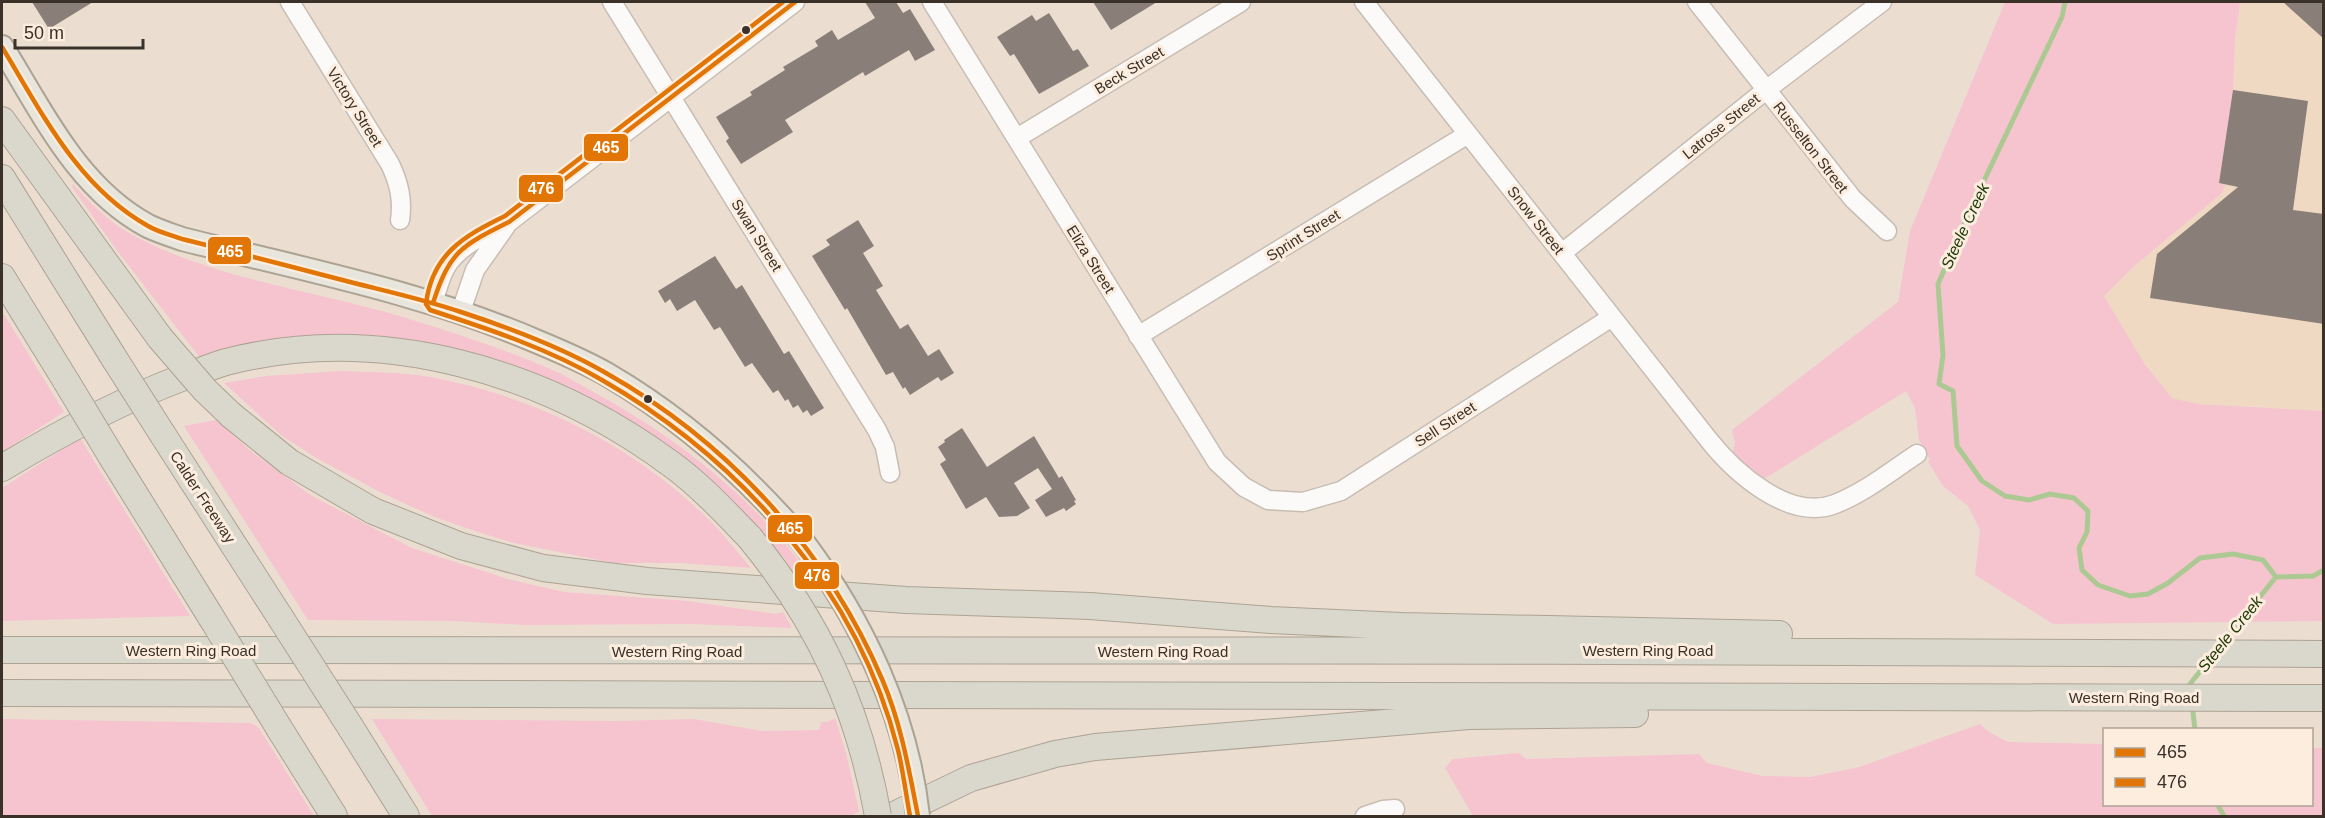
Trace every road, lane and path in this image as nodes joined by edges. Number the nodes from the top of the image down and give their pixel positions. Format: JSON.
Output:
{"nodes":[{"id":1,"x":290,"y":2,"type":"edge"},
{"id":2,"x":612,"y":2,"type":"edge"},
{"id":3,"x":795,"y":2,"type":"edge"},
{"id":4,"x":932,"y":2,"type":"edge"},
{"id":5,"x":1241,"y":2,"type":"edge"},
{"id":6,"x":1364,"y":2,"type":"edge"},
{"id":7,"x":1697,"y":2,"type":"edge"},
{"id":8,"x":1882,"y":2,"type":"edge"},
{"id":9,"x":2,"y":47,"type":"edge"},
{"id":10,"x":1766,"y":90,"type":"junction"},
{"id":11,"x":671,"y":97,"type":"junction"},
{"id":12,"x":2,"y":120,"type":"edge"},
{"id":13,"x":1468,"y":134,"type":"junction"},
{"id":14,"x":1017,"y":138,"type":"junction"},
{"id":15,"x":2,"y":178,"type":"edge"},
{"id":16,"x":400,"y":220,"type":"dead end"},
{"id":17,"x":509,"y":222,"type":"junction"},
{"id":18,"x":1887,"y":231,"type":"dead end"},
{"id":19,"x":1562,"y":254,"type":"junction"},
{"id":20,"x":2,"y":277,"type":"edge"},
{"id":21,"x":433,"y":303,"type":"junction"},
{"id":22,"x":461,"y":311,"type":"junction"},
{"id":23,"x":1612,"y":317,"type":"junction"},
{"id":24,"x":1138,"y":336,"type":"junction"},
{"id":25,"x":1917,"y":454,"type":"dead end"},
{"id":26,"x":2,"y":468,"type":"edge"},
{"id":27,"x":890,"y":473,"type":"dead end"},
{"id":28,"x":1268,"y":500,"type":"joint"},
{"id":29,"x":2,"y":650,"type":"edge"},
{"id":30,"x":2040,"y":652,"type":"junction"},
{"id":31,"x":2324,"y":654,"type":"edge"},
{"id":32,"x":2,"y":693,"type":"edge"},
{"id":33,"x":2019,"y":697,"type":"junction"},
{"id":34,"x":2324,"y":698,"type":"edge"},
{"id":35,"x":1395,"y":809,"type":"dead end"},
{"id":36,"x":334,"y":816,"type":"edge"},
{"id":37,"x":406,"y":816,"type":"edge"},
{"id":38,"x":878,"y":816,"type":"edge"},
{"id":39,"x":892,"y":816,"type":"edge"},
{"id":40,"x":918,"y":816,"type":"edge"},
{"id":41,"x":1365,"y":816,"type":"edge"}],
"edges":[{"from":1,"to":16,"type":"street","name":"Victory Street"},
{"from":2,"to":11,"type":"street","name":"Swan Street"},
{"from":3,"to":11,"type":"street"},
{"from":4,"to":14,"type":"street","name":"Eliza Street"},
{"from":5,"to":14,"type":"street","name":"Beck Street"},
{"from":6,"to":13,"type":"street","name":"Snow Street"},
{"from":7,"to":10,"type":"street","name":"Russelton Street"},
{"from":8,"to":10,"type":"street","name":"Latrose Street"},
{"from":9,"to":21,"type":"main road"},
{"from":10,"to":18,"type":"street","name":"Russelton Street"},
{"from":10,"to":19,"type":"street","name":"Latrose Street"},
{"from":11,"to":17,"type":"street"},
{"from":11,"to":27,"type":"street","name":"Swan Street"},
{"from":12,"to":30,"type":"highway","bridge":true},
{"from":13,"to":19,"type":"street","name":"Snow Street"},
{"from":13,"to":24,"type":"street","name":"Sprint Street"},
{"from":14,"to":24,"type":"street","name":"Eliza Street"},
{"from":15,"to":37,"type":"highway","name":"Calder Freeway","bridge":true},
{"from":17,"to":21,"type":"street"},
{"from":17,"to":22,"type":"street"},
{"from":19,"to":23,"type":"street","name":"Snow Street"},
{"from":20,"to":36,"type":"highway","bridge":true},
{"from":21,"to":22,"type":"main road"},
{"from":22,"to":40,"type":"main road","bridge":true},
{"from":23,"to":25,"type":"street","name":"Snow Street"},
{"from":23,"to":28,"type":"street","name":"Sell Street"},
{"from":24,"to":28,"type":"street","name":"Eliza Street"},
{"from":26,"to":38,"type":"highway","bridge":true},
{"from":29,"to":30,"type":"highway","name":"Western Ring Road"},
{"from":30,"to":31,"type":"highway","name":"Western Ring Road"},
{"from":32,"to":33,"type":"highway","name":"Western Ring Road"},
{"from":33,"to":34,"type":"highway","name":"Western Ring Road"},
{"from":33,"to":39,"type":"highway"},
{"from":35,"to":41,"type":"street"}]}
